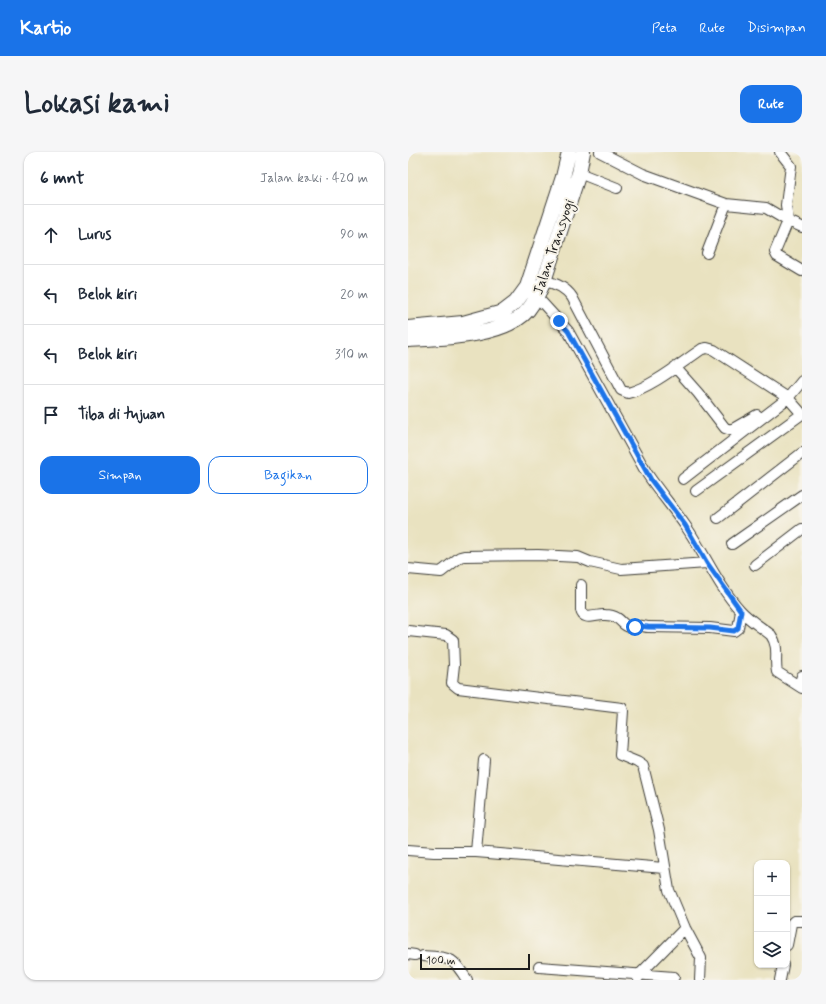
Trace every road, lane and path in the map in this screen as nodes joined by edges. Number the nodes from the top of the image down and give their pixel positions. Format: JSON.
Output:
{"nodes":[{"id":1,"x":569,"y":152,"type":"edge"},
{"id":2,"x":583,"y":152,"type":"edge"},
{"id":3,"x":600,"y":152,"type":"edge"},
{"id":4,"x":780,"y":152,"type":"edge"},
{"id":5,"x":579,"y":174,"type":"junction"},
{"id":6,"x":617,"y":188,"type":"dead end"},
{"id":7,"x":726,"y":204,"type":"junction"},
{"id":8,"x":788,"y":221,"type":"junction"},
{"id":9,"x":802,"y":227,"type":"edge"},
{"id":10,"x":707,"y":253,"type":"dead end"},
{"id":11,"x":802,"y":271,"type":"edge"},
{"id":12,"x":544,"y":281,"type":"junction"},
{"id":13,"x":537,"y":297,"type":"junction"},
{"id":14,"x":408,"y":328,"type":"edge"},
{"id":15,"x":408,"y":340,"type":"edge"},
{"id":16,"x":675,"y":367,"type":"junction"},
{"id":17,"x":802,"y":381,"type":"edge"},
{"id":18,"x":786,"y":396,"type":"junction"},
{"id":19,"x":802,"y":414,"type":"edge"},
{"id":20,"x":802,"y":453,"type":"edge"},
{"id":21,"x":683,"y":479,"type":"dead end"},
{"id":22,"x":696,"y":491,"type":"dead end"},
{"id":23,"x":802,"y":495,"type":"edge"},
{"id":24,"x":718,"y":518,"type":"dead end"},
{"id":25,"x":802,"y":529,"type":"edge"},
{"id":26,"x":732,"y":544,"type":"dead end"},
{"id":27,"x":707,"y":563,"type":"junction"},
{"id":28,"x":755,"y":565,"type":"dead end"},
{"id":29,"x":408,"y":569,"type":"edge"},
{"id":30,"x":581,"y":585,"type":"dead end"},
{"id":31,"x":741,"y":611,"type":"junction"},
{"id":32,"x":408,"y":631,"type":"edge"},
{"id":33,"x":802,"y":676,"type":"edge"},
{"id":34,"x":800,"y":687,"type":"edge"},
{"id":35,"x":484,"y":760,"type":"dead end"},
{"id":36,"x":408,"y":850,"type":"edge"},
{"id":37,"x":476,"y":852,"type":"junction"},
{"id":38,"x":664,"y":868,"type":"junction"},
{"id":39,"x":802,"y":921,"type":"edge"},
{"id":40,"x":685,"y":928,"type":"junction"},
{"id":41,"x":789,"y":932,"type":"edge"},
{"id":42,"x":416,"y":955,"type":"edge"},
{"id":43,"x":539,"y":967,"type":"dead end"},
{"id":44,"x":782,"y":968,"type":"edge"},
{"id":45,"x":638,"y":977,"type":"edge"},
{"id":46,"x":674,"y":977,"type":"dead end"},
{"id":47,"x":467,"y":980,"type":"edge"},
{"id":48,"x":700,"y":980,"type":"edge"},
{"id":49,"x":780,"y":980,"type":"edge"}],
"edges":[{"from":1,"to":14,"type":"highway","name":"Jalan Transyogi"},
{"from":2,"to":5,"type":"highway","name":"Jalan Transyogi"},
{"from":3,"to":7,"type":"street"},
{"from":4,"to":8,"type":"street"},
{"from":5,"to":6,"type":"street"},
{"from":5,"to":12,"type":"highway","name":"Jalan Transyogi"},
{"from":7,"to":8,"type":"street"},
{"from":7,"to":10,"type":"street"},
{"from":8,"to":9,"type":"street"},
{"from":8,"to":11,"type":"street"},
{"from":12,"to":13,"type":"highway","name":"Jalan Transyogi"},
{"from":12,"to":16,"type":"street"},
{"from":13,"to":15,"type":"highway","name":"Jalan Transyogi"},
{"from":13,"to":27,"type":"street"},
{"from":16,"to":18,"type":"street"},
{"from":16,"to":18,"type":"street"},
{"from":17,"to":18,"type":"street"},
{"from":18,"to":19,"type":"street"},
{"from":18,"to":21,"type":"street"},
{"from":19,"to":22,"type":"street"},
{"from":20,"to":24,"type":"street"},
{"from":23,"to":26,"type":"street"},
{"from":25,"to":28,"type":"street"},
{"from":27,"to":29,"type":"street"},
{"from":27,"to":31,"type":"street"},
{"from":30,"to":31,"type":"street"},
{"from":31,"to":34,"type":"street"},
{"from":32,"to":38,"type":"street"},
{"from":33,"to":34,"type":"street"},
{"from":35,"to":37,"type":"street"},
{"from":36,"to":37,"type":"street"},
{"from":37,"to":38,"type":"street"},
{"from":38,"to":40,"type":"street"},
{"from":39,"to":41,"type":"street"},
{"from":40,"to":45,"type":"street"},
{"from":40,"to":48,"type":"street"},
{"from":42,"to":47,"type":"street"},
{"from":43,"to":45,"type":"street"},
{"from":44,"to":49,"type":"street"},
{"from":45,"to":46,"type":"street"}]}
